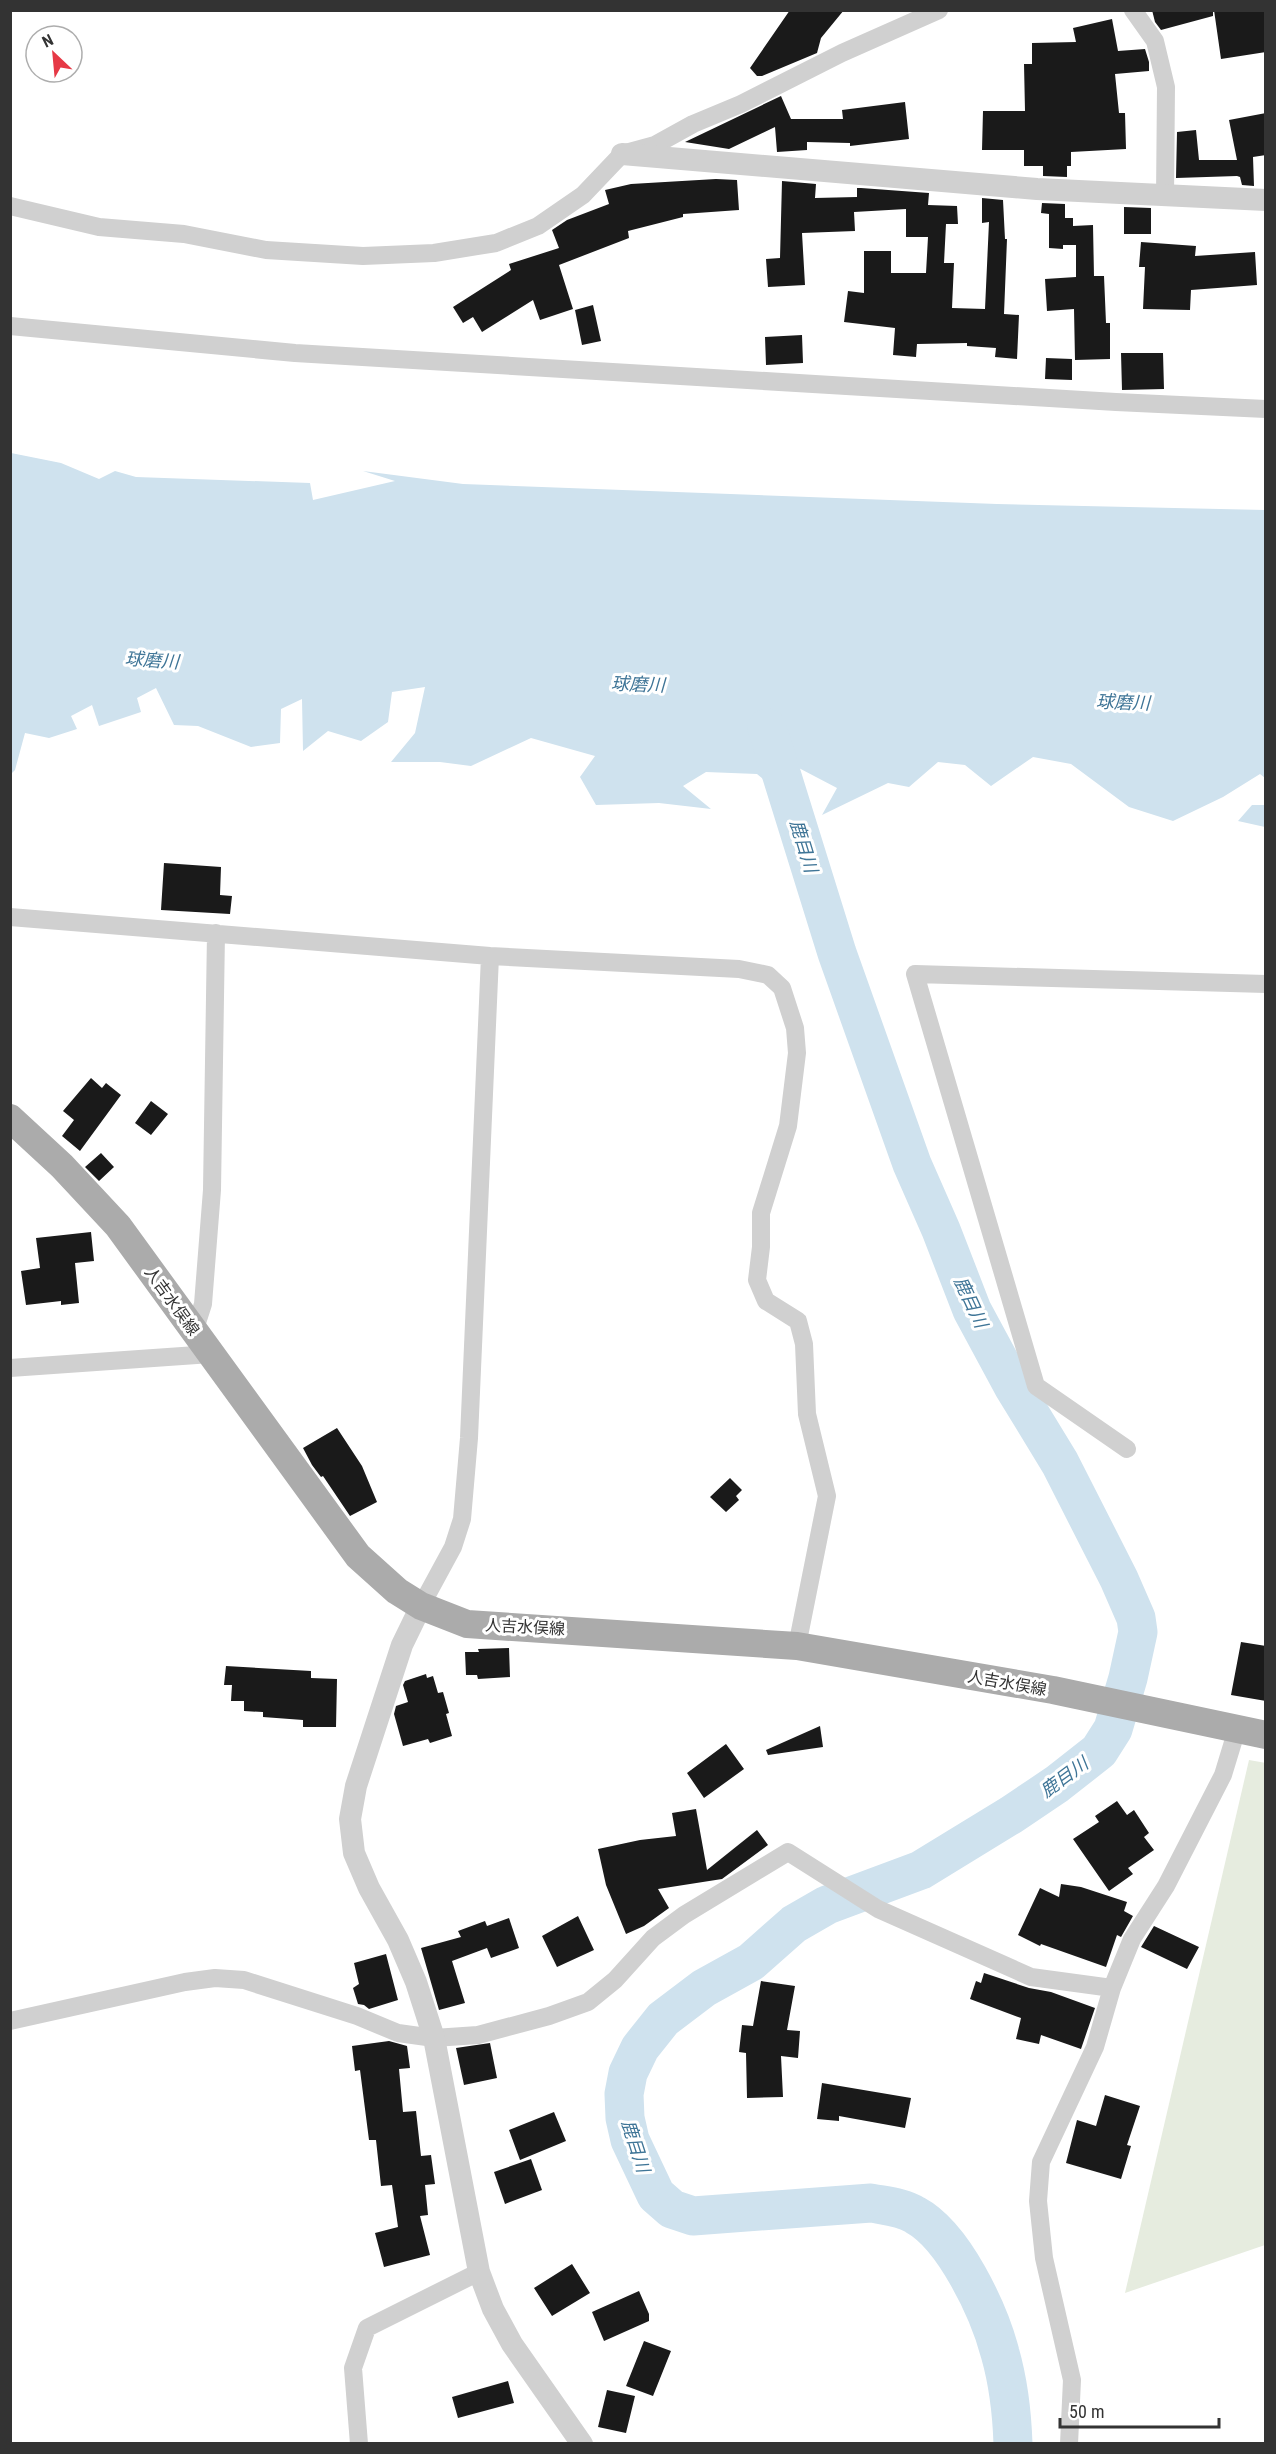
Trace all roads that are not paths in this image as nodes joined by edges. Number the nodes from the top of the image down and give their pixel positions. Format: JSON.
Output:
{"nodes":[{"id":1,"x":939,"y":10,"type":"edge"},
{"id":2,"x":1133,"y":10,"type":"edge"},
{"id":3,"x":622,"y":154,"type":"junction"},
{"id":4,"x":1165,"y":197,"type":"junction"},
{"id":5,"x":1266,"y":200,"type":"edge"},
{"id":6,"x":10,"y":206,"type":"edge"},
{"id":7,"x":10,"y":326,"type":"edge"},
{"id":8,"x":1266,"y":409,"type":"edge"},
{"id":9,"x":10,"y":916,"type":"edge"},
{"id":10,"x":216,"y":933,"type":"junction"},
{"id":11,"x":490,"y":956,"type":"junction"},
{"id":12,"x":1266,"y":984,"type":"edge"},
{"id":13,"x":10,"y":1118,"type":"edge"},
{"id":14,"x":202,"y":1343,"type":"junction"},
{"id":15,"x":10,"y":1368,"type":"edge"},
{"id":16,"x":1127,"y":1449,"type":"dead end"},
{"id":17,"x":421,"y":1606,"type":"junction"},
{"id":18,"x":797,"y":1646,"type":"junction"},
{"id":19,"x":1237,"y":1729,"type":"junction"},
{"id":20,"x":1266,"y":1735,"type":"edge"},
{"id":21,"x":1112,"y":1988,"type":"junction"},
{"id":22,"x":10,"y":2021,"type":"edge"},
{"id":23,"x":434,"y":2038,"type":"junction"},
{"id":24,"x":479,"y":2272,"type":"junction"},
{"id":25,"x":359,"y":2444,"type":"edge"},
{"id":26,"x":582,"y":2444,"type":"edge"},
{"id":27,"x":1069,"y":2444,"type":"edge"}],
"edges":[{"from":1,"to":3,"type":"street"},
{"from":2,"to":4,"type":"street"},
{"from":3,"to":4,"type":"street"},
{"from":3,"to":6,"type":"street"},
{"from":4,"to":5,"type":"street"},
{"from":7,"to":8,"type":"street"},
{"from":9,"to":10,"type":"street"},
{"from":10,"to":11,"type":"street"},
{"from":10,"to":14,"type":"street"},
{"from":11,"to":17,"type":"street"},
{"from":11,"to":18,"type":"street"},
{"from":12,"to":16,"type":"street"},
{"from":13,"to":14,"type":"main road","name":"人吉水俣線"},
{"from":14,"to":15,"type":"street"},
{"from":14,"to":17,"type":"main road","name":"人吉水俣線"},
{"from":17,"to":18,"type":"main road","name":"人吉水俣線"},
{"from":17,"to":23,"type":"street"},
{"from":18,"to":19,"type":"main road","name":"人吉水俣線"},
{"from":19,"to":20,"type":"main road","name":"人吉水俣線"},
{"from":19,"to":21,"type":"street"},
{"from":21,"to":23,"type":"street"},
{"from":21,"to":27,"type":"street"},
{"from":22,"to":23,"type":"street"},
{"from":23,"to":24,"type":"street"},
{"from":24,"to":25,"type":"street"},
{"from":24,"to":26,"type":"street"}]}
